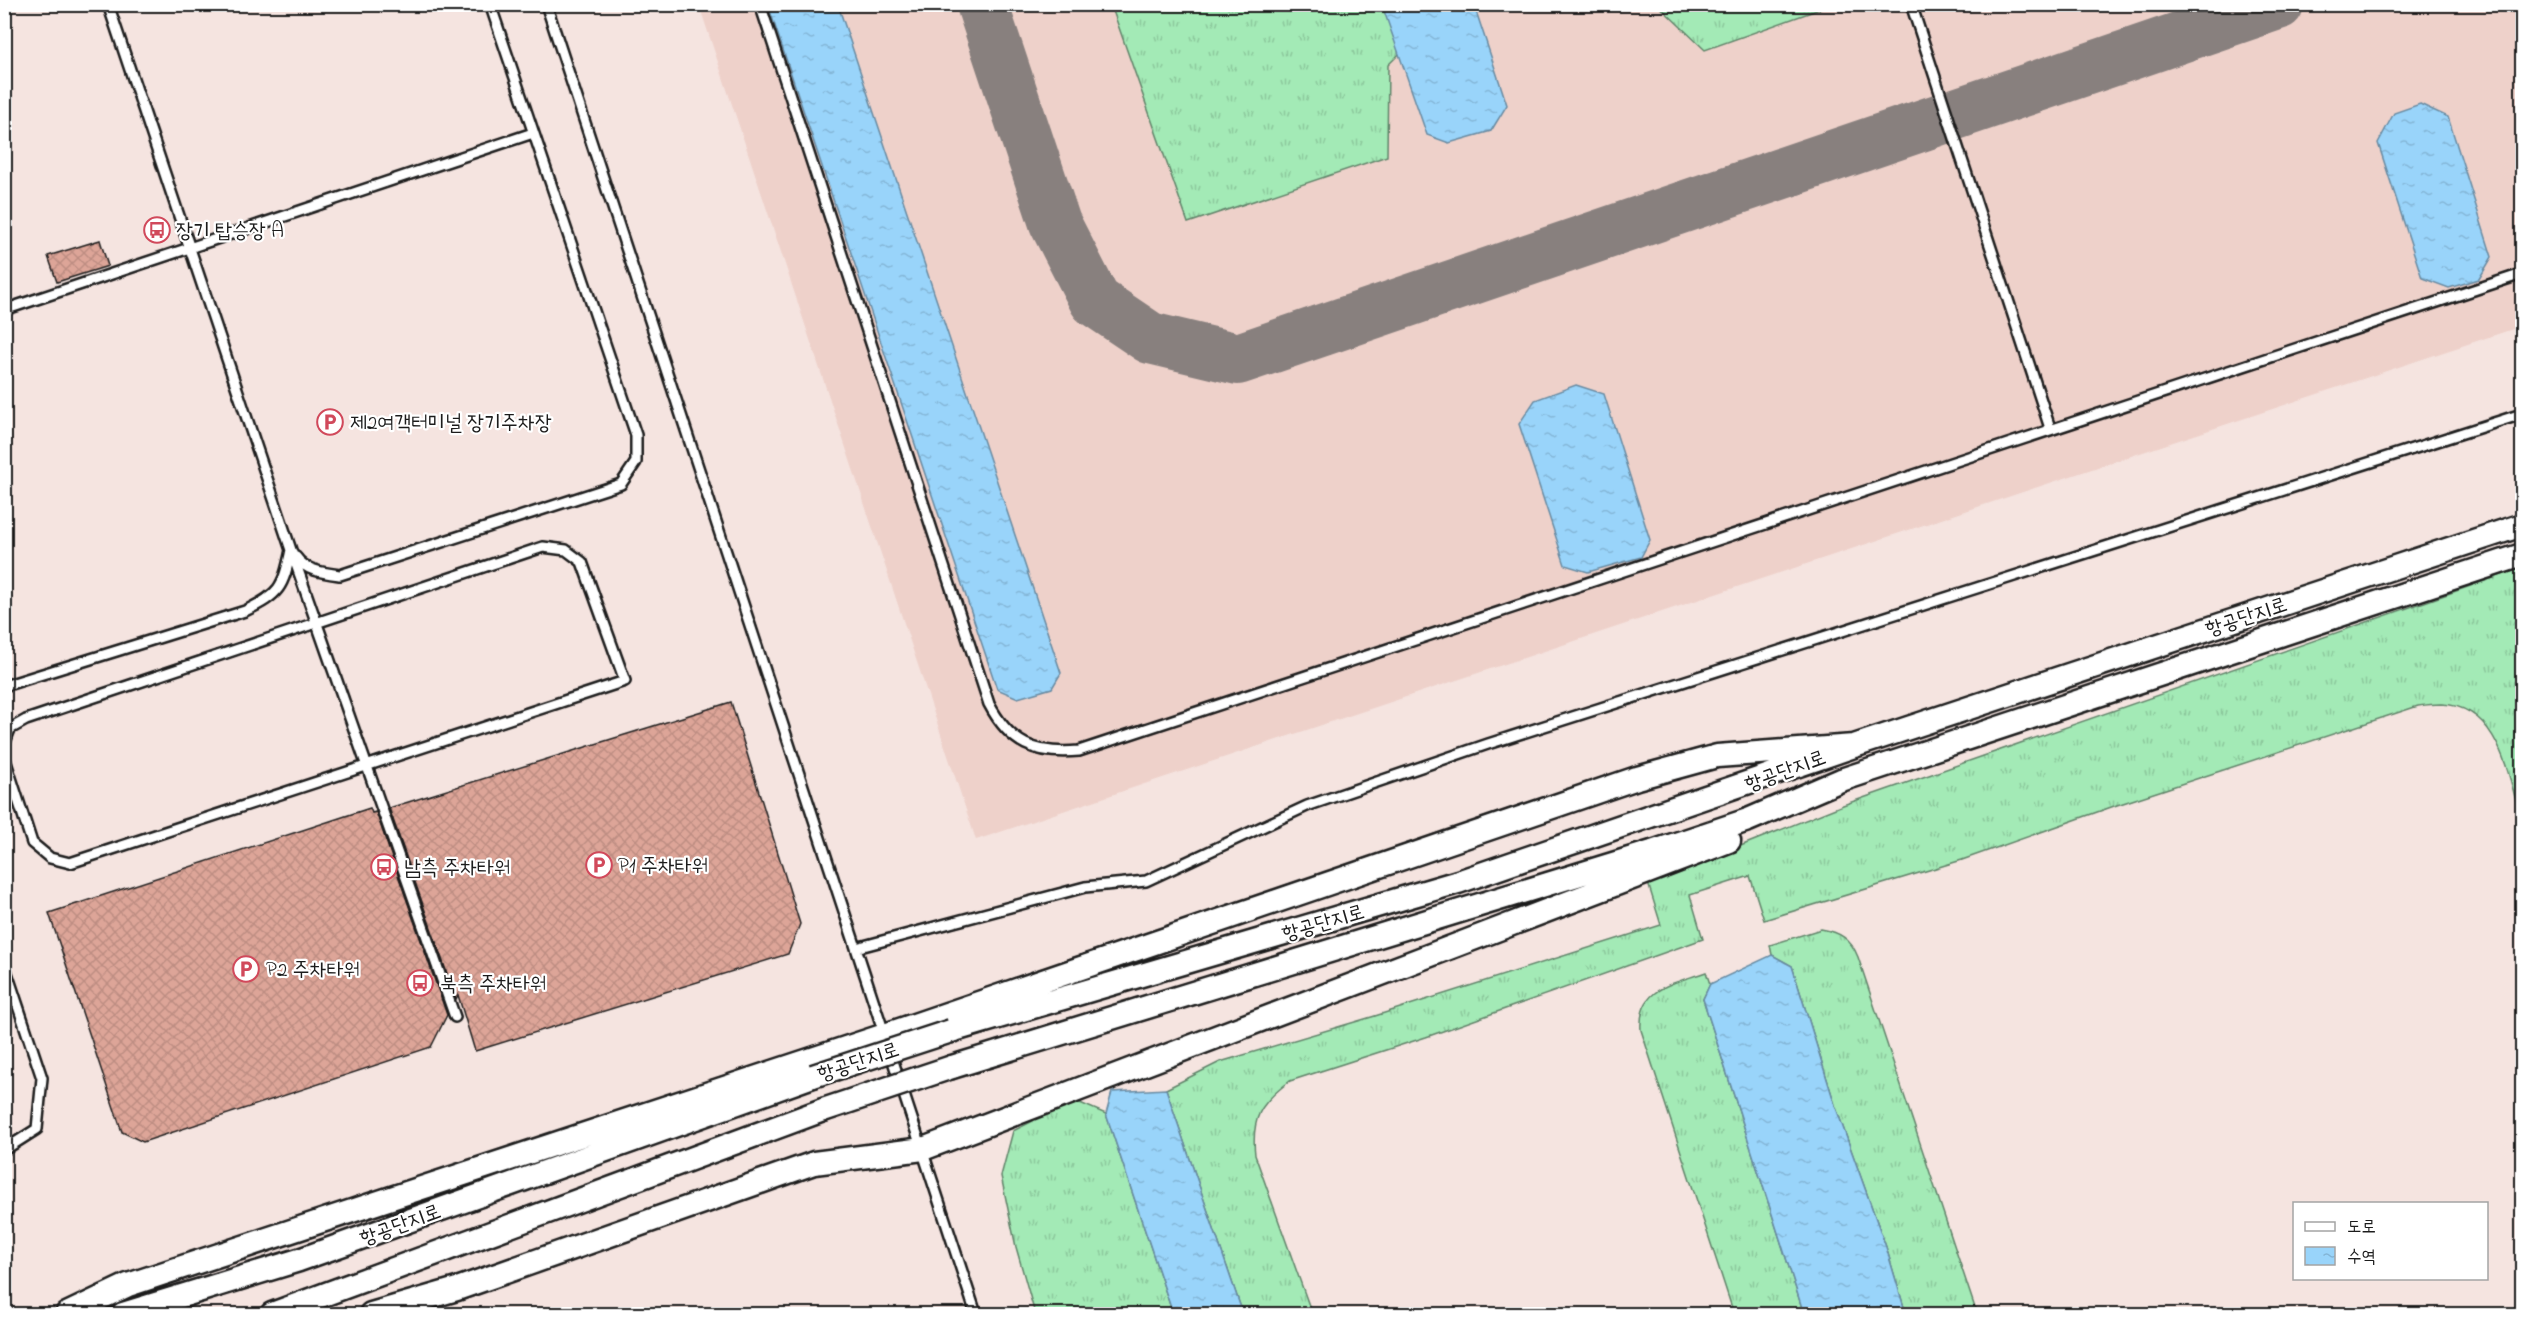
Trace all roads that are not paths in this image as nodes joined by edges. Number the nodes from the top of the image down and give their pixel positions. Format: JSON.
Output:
{"nodes":[{"id":1,"x":108,"y":4,"type":"edge"},
{"id":2,"x":490,"y":4,"type":"edge"},
{"id":3,"x":546,"y":4,"type":"edge"},
{"id":4,"x":760,"y":4,"type":"edge"},
{"id":5,"x":1911,"y":4,"type":"edge"},
{"id":6,"x":533,"y":133,"type":"junction"},
{"id":7,"x":191,"y":249,"type":"junction"},
{"id":8,"x":2523,"y":274,"type":"edge"},
{"id":9,"x":4,"y":310,"type":"edge"},
{"id":10,"x":2523,"y":414,"type":"edge"},
{"id":11,"x":2050,"y":428,"type":"junction"},
{"id":12,"x":2523,"y":525,"type":"edge"},
{"id":13,"x":291,"y":550,"type":"junction"},
{"id":14,"x":2523,"y":555,"type":"edge"},
{"id":15,"x":317,"y":623,"type":"junction"},
{"id":16,"x":4,"y":686,"type":"edge"},
{"id":17,"x":4,"y":745,"type":"edge"},
{"id":18,"x":1854,"y":746,"type":"junction"},
{"id":19,"x":4,"y":756,"type":"edge"},
{"id":20,"x":367,"y":766,"type":"junction"},
{"id":21,"x":1655,"y":860,"type":"junction"},
{"id":22,"x":856,"y":948,"type":"junction"},
{"id":23,"x":4,"y":964,"type":"edge"},
{"id":24,"x":454,"y":1017,"type":"dead end"},
{"id":25,"x":885,"y":1035,"type":"junction"},
{"id":26,"x":922,"y":1149,"type":"junction"},
{"id":27,"x":4,"y":1150,"type":"edge"},
{"id":28,"x":67,"y":1314,"type":"edge"},
{"id":29,"x":123,"y":1314,"type":"edge"},
{"id":30,"x":272,"y":1314,"type":"edge"},
{"id":31,"x":370,"y":1314,"type":"edge"},
{"id":32,"x":976,"y":1314,"type":"edge"}],
"edges":[{"from":1,"to":7,"type":"lane"},
{"from":2,"to":6,"type":"lane"},
{"from":3,"to":22,"type":"lane"},
{"from":4,"to":11,"type":"lane"},
{"from":5,"to":11,"type":"lane"},
{"from":6,"to":7,"type":"lane"},
{"from":6,"to":13,"type":"lane"},
{"from":7,"to":9,"type":"lane"},
{"from":7,"to":13,"type":"lane"},
{"from":8,"to":11,"type":"lane"},
{"from":10,"to":22,"type":"lane"},
{"from":12,"to":18,"type":"street","name":"항공단지로"},
{"from":13,"to":15,"type":"lane"},
{"from":13,"to":16,"type":"lane"},
{"from":14,"to":21,"type":"street","name":"항공단지로"},
{"from":15,"to":17,"type":"lane"},
{"from":15,"to":20,"type":"lane"},
{"from":15,"to":20,"type":"lane"},
{"from":18,"to":25,"type":"street"},
{"from":18,"to":29,"type":"street","name":"항공단지로","bridge":true},
{"from":19,"to":20,"type":"lane"},
{"from":20,"to":24,"type":"lane"},
{"from":21,"to":26,"type":"street"},
{"from":21,"to":30,"type":"street","name":"항공단지로","bridge":true},
{"from":22,"to":25,"type":"lane"},
{"from":23,"to":27,"type":"lane"},
{"from":25,"to":26,"type":"lane"},
{"from":25,"to":28,"type":"street"},
{"from":26,"to":31,"type":"street"},
{"from":26,"to":32,"type":"lane"}]}
